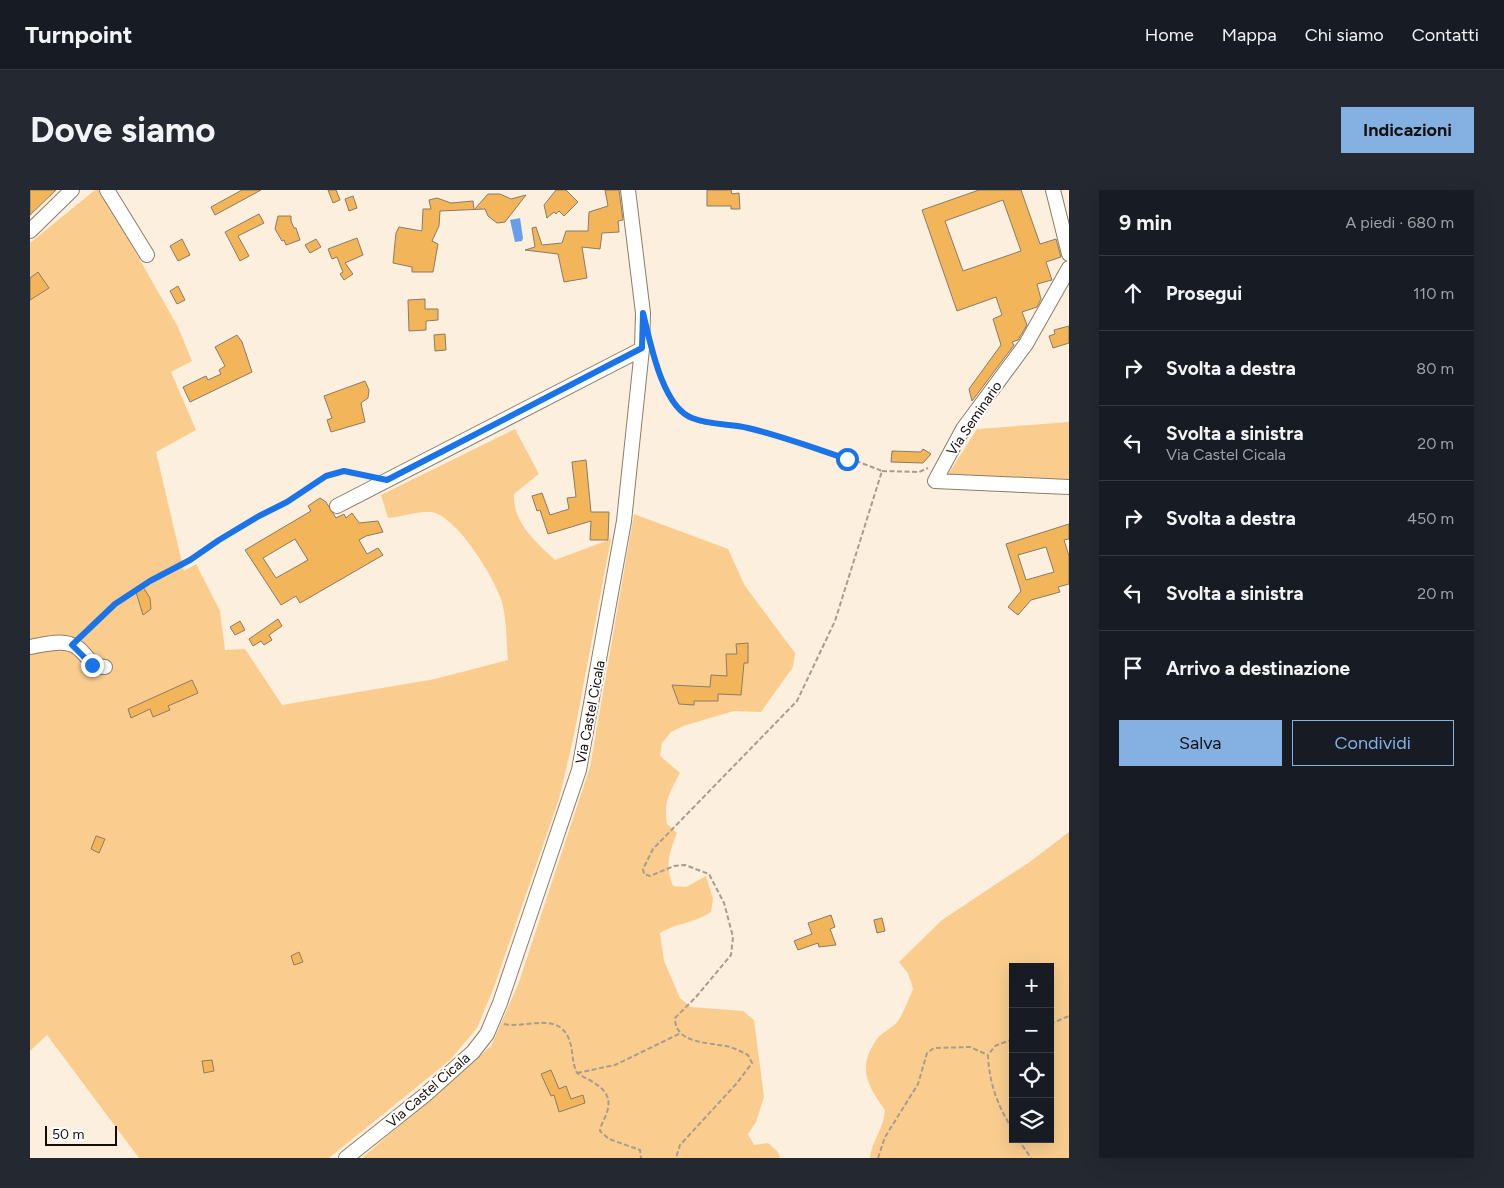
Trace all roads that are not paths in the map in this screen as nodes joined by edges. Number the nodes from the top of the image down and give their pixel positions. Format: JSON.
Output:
{"nodes":[{"id":1,"x":72,"y":190,"type":"edge"},
{"id":2,"x":107,"y":190,"type":"edge"},
{"id":3,"x":628,"y":190,"type":"edge"},
{"id":4,"x":1053,"y":190,"type":"edge"},
{"id":5,"x":30,"y":231,"type":"edge"},
{"id":6,"x":1069,"y":254,"type":"edge"},
{"id":7,"x":147,"y":255,"type":"dead end"},
{"id":8,"x":1069,"y":268,"type":"edge"},
{"id":9,"x":647,"y":348,"type":"junction"},
{"id":10,"x":1069,"y":487,"type":"edge"},
{"id":11,"x":337,"y":506,"type":"dead end"},
{"id":12,"x":30,"y":647,"type":"edge"},
{"id":13,"x":105,"y":667,"type":"dead end"},
{"id":14,"x":346,"y":1158,"type":"edge"}],
"edges":[{"from":1,"to":5,"type":"street"},
{"from":2,"to":7,"type":"street"},
{"from":3,"to":9,"type":"street","name":"Via Castel Cicala"},
{"from":4,"to":6,"type":"street"},
{"from":8,"to":10,"type":"street","name":"Via Seminario"},
{"from":9,"to":11,"type":"street"},
{"from":9,"to":14,"type":"street","name":"Via Castel Cicala"},
{"from":12,"to":13,"type":"street"}]}
